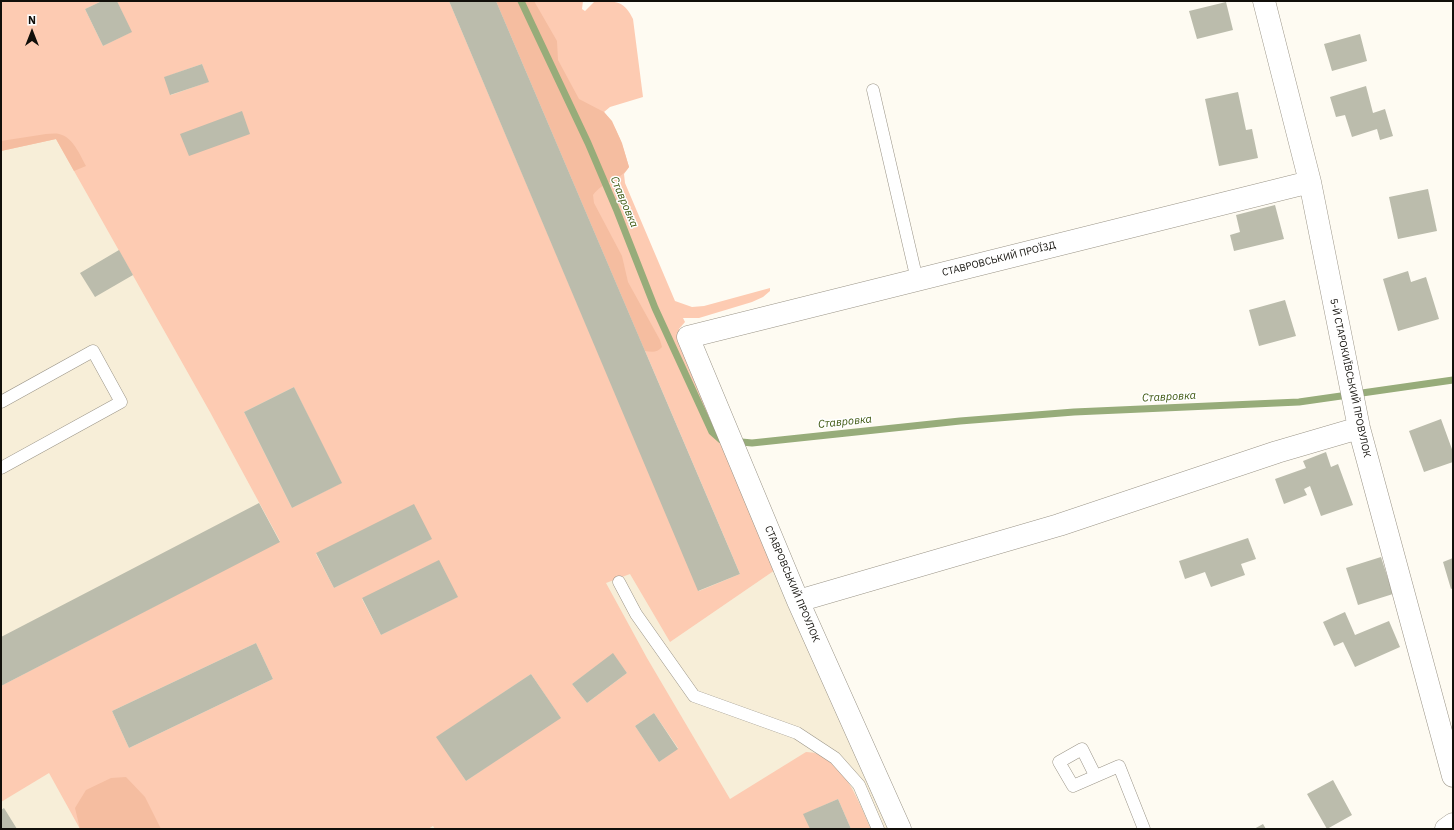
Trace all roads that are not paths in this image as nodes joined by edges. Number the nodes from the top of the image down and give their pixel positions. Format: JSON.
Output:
{"nodes":[{"id":1,"x":1264,"y":1,"type":"edge"},
{"id":2,"x":873,"y":90,"type":"dead end"},
{"id":3,"x":1310,"y":182,"type":"junction"},
{"id":4,"x":917,"y":280,"type":"junction"},
{"id":5,"x":688,"y":337,"type":"joint"},
{"id":6,"x":1,"y":402,"type":"edge"},
{"id":7,"x":1359,"y":428,"type":"junction"},
{"id":8,"x":1,"y":468,"type":"edge"},
{"id":9,"x":619,"y":582,"type":"dead end"},
{"id":10,"x":798,"y":601,"type":"junction"},
{"id":11,"x":1095,"y":775,"type":"dead end"},
{"id":12,"x":1453,"y":776,"type":"edge"},
{"id":13,"x":1453,"y":824,"type":"edge"},
{"id":14,"x":878,"y":829,"type":"edge"},
{"id":15,"x":900,"y":829,"type":"edge"},
{"id":16,"x":1144,"y":829,"type":"edge"},
{"id":17,"x":1446,"y":829,"type":"edge"}],
"edges":[{"from":1,"to":3,"type":"street","name":"5-Й СТАРОКИЇВСЬКИЙ ПРОВУЛОК"},
{"from":2,"to":4,"type":"lane"},
{"from":3,"to":4,"type":"street","name":"СТАВРОВСЬКИЙ ПРОЇЗД"},
{"from":3,"to":7,"type":"street","name":"5-Й СТАРОКИЇВСЬКИЙ ПРОВУЛОК"},
{"from":4,"to":5,"type":"street","name":"СТАВРОВСЬКИЙ ПРОЇЗД"},
{"from":5,"to":10,"type":"street","name":"СТАВРОВСЬКИЙ ПРОУЛОК"},
{"from":6,"to":8,"type":"lane"},
{"from":7,"to":10,"type":"street"},
{"from":7,"to":12,"type":"street","name":"5-Й СТАРОКИЇВСЬКИЙ ПРОВУЛОК"},
{"from":9,"to":14,"type":"lane"},
{"from":10,"to":15,"type":"street","name":"СТАВРОВСЬКИЙ ПРОУЛОК"},
{"from":11,"to":16,"type":"lane"},
{"from":13,"to":17,"type":"street"}]}
